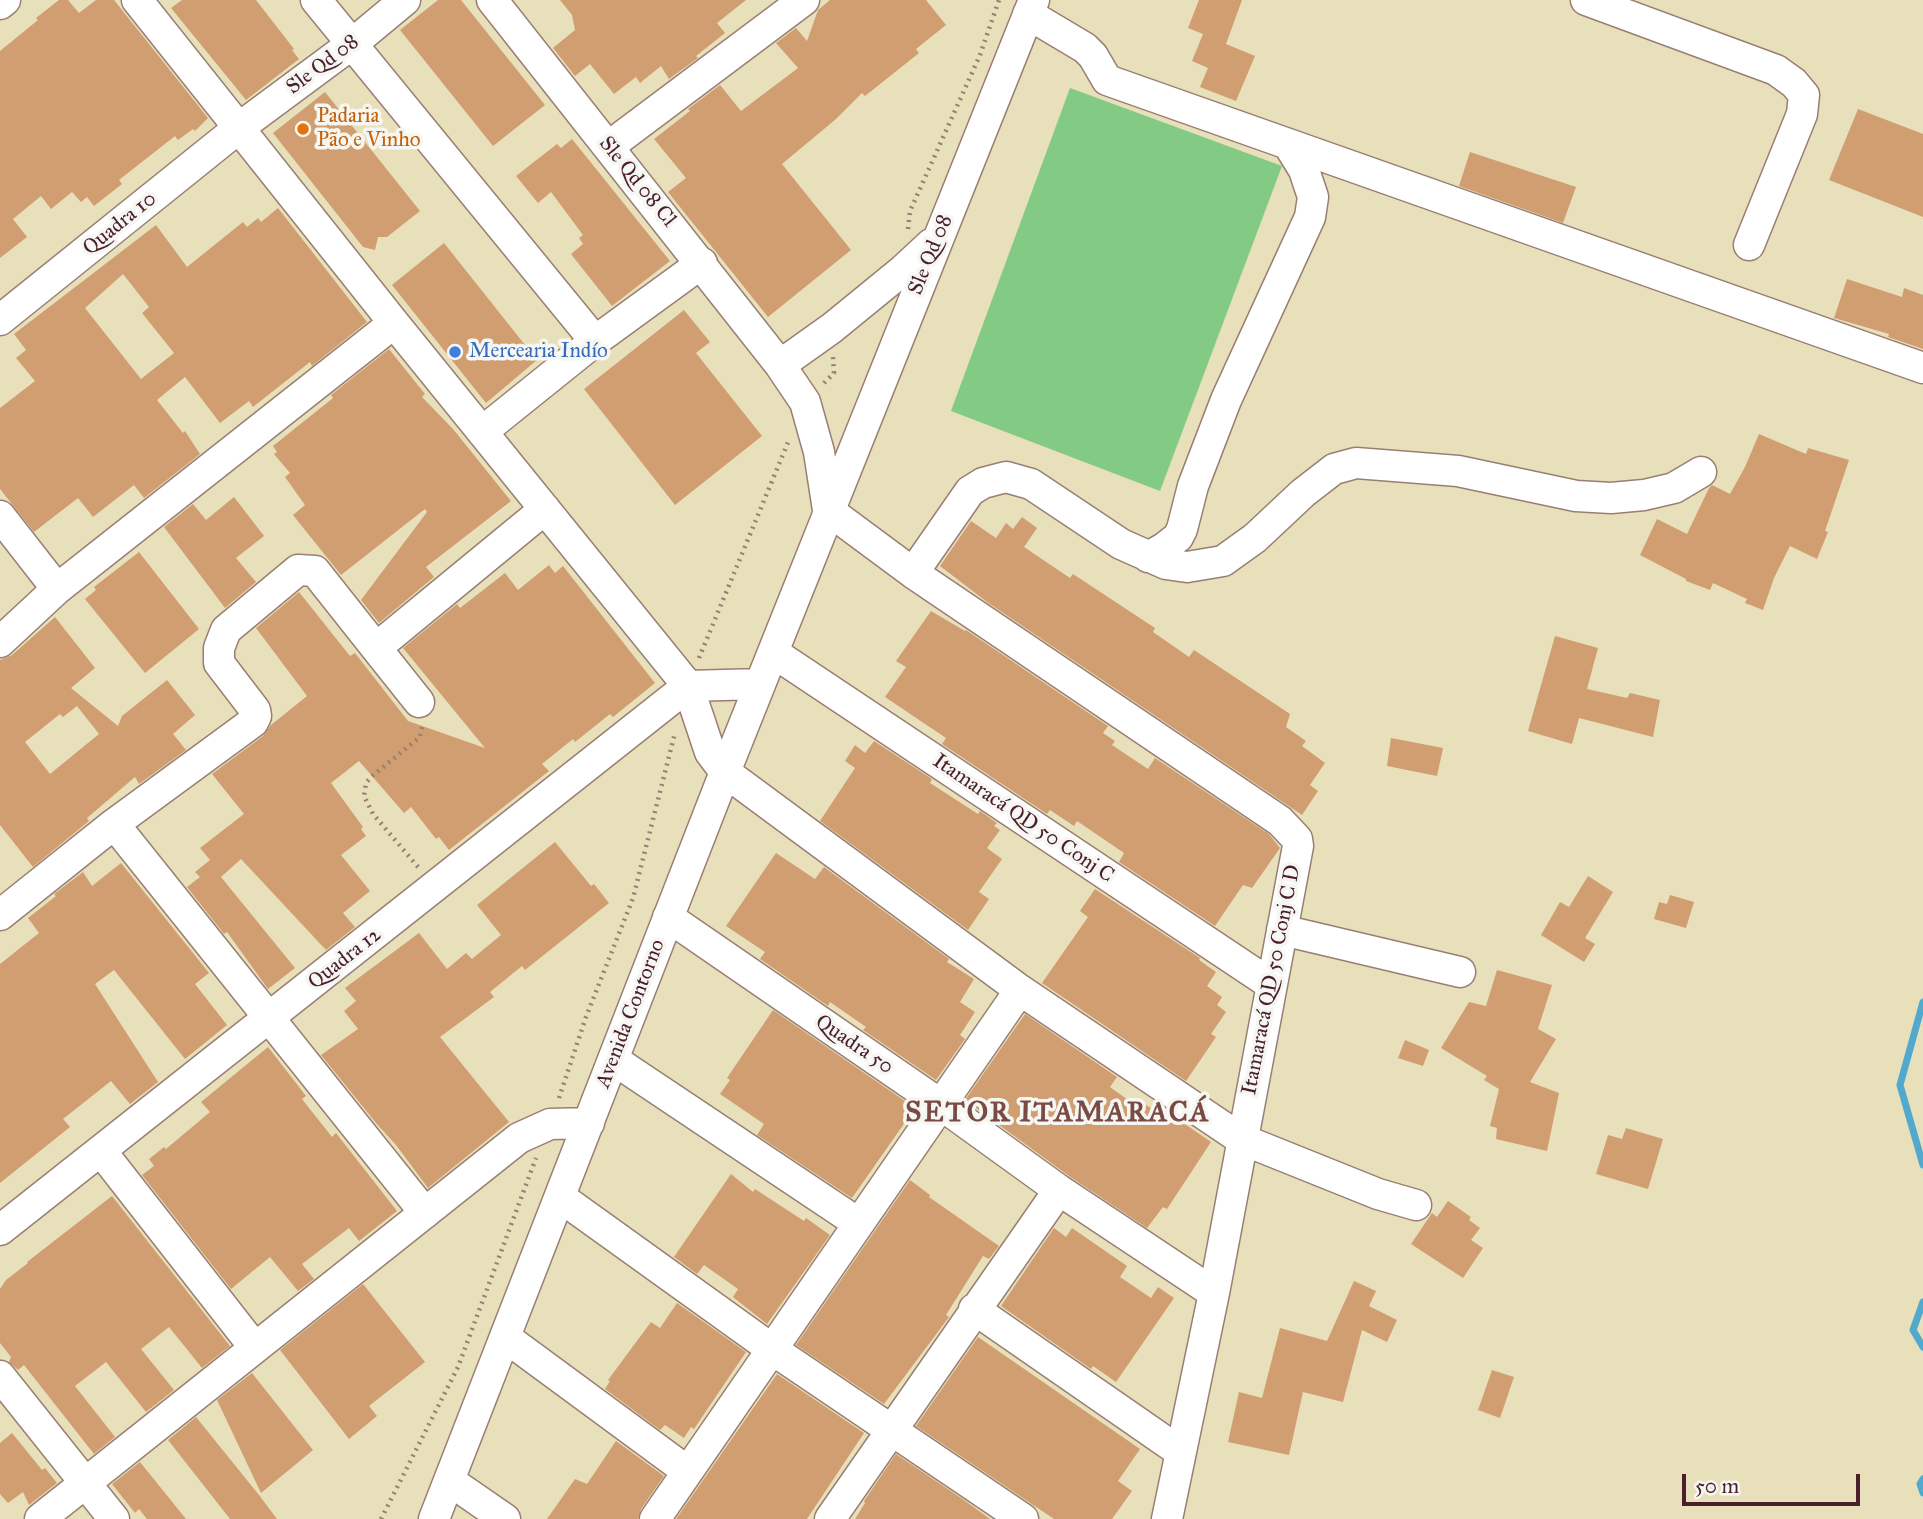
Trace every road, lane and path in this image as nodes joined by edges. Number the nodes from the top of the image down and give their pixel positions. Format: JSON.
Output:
{"nodes":[{"id":1,"x":5,"y":0,"type":"edge"},
{"id":2,"x":137,"y":0,"type":"edge"},
{"id":3,"x":316,"y":0,"type":"edge"},
{"id":4,"x":405,"y":0,"type":"edge"},
{"id":5,"x":492,"y":0,"type":"edge"},
{"id":6,"x":804,"y":0,"type":"edge"},
{"id":7,"x":999,"y":0,"type":"edge"},
{"id":8,"x":1587,"y":0,"type":"edge"},
{"id":9,"x":0,"y":4,"type":"edge"},
{"id":10,"x":1031,"y":7,"type":"edge"},
{"id":11,"x":352,"y":44,"type":"junction"},
{"id":12,"x":240,"y":127,"type":"junction"},
{"id":13,"x":1288,"y":144,"type":"junction"},
{"id":14,"x":608,"y":147,"type":"junction"},
{"id":15,"x":939,"y":237,"type":"junction"},
{"id":16,"x":1749,"y":245,"type":"dead end"},
{"id":17,"x":702,"y":263,"type":"junction"},
{"id":18,"x":903,"y":270,"type":"junction"},
{"id":19,"x":0,"y":320,"type":"edge"},
{"id":20,"x":394,"y":323,"type":"junction"},
{"id":21,"x":832,"y":328,"type":"junction"},
{"id":22,"x":595,"y":341,"type":"junction"},
{"id":23,"x":780,"y":365,"type":"junction"},
{"id":24,"x":1923,"y":368,"type":"edge"},
{"id":25,"x":804,"y":402,"type":"junction"},
{"id":26,"x":483,"y":431,"type":"junction"},
{"id":27,"x":1701,"y":472,"type":"dead end"},
{"id":28,"x":545,"y":509,"type":"junction"},
{"id":29,"x":828,"y":510,"type":"junction"},
{"id":30,"x":0,"y":516,"type":"edge"},
{"id":31,"x":1147,"y":557,"type":"junction"},
{"id":32,"x":913,"y":573,"type":"junction"},
{"id":33,"x":57,"y":589,"type":"junction"},
{"id":34,"x":0,"y":642,"type":"edge"},
{"id":35,"x":376,"y":648,"type":"junction"},
{"id":36,"x":774,"y":653,"type":"junction"},
{"id":37,"x":761,"y":684,"type":"junction"},
{"id":38,"x":688,"y":686,"type":"junction"},
{"id":39,"x":419,"y":702,"type":"joint"},
{"id":40,"x":677,"y":726,"type":"dead end"},
{"id":41,"x":725,"y":772,"type":"junction"},
{"id":42,"x":114,"y":824,"type":"junction"},
{"id":43,"x":435,"y":887,"type":"junction"},
{"id":44,"x":0,"y":915,"type":"edge"},
{"id":45,"x":668,"y":917,"type":"junction"},
{"id":46,"x":1282,"y":930,"type":"junction"},
{"id":47,"x":1460,"y":972,"type":"dead end"},
{"id":48,"x":1272,"y":985,"type":"junction"},
{"id":49,"x":1020,"y":990,"type":"junction"},
{"id":50,"x":269,"y":1020,"type":"junction"},
{"id":51,"x":614,"y":1060,"type":"junction"},
{"id":52,"x":940,"y":1104,"type":"junction"},
{"id":53,"x":589,"y":1123,"type":"junction"},
{"id":54,"x":550,"y":1124,"type":"junction"},
{"id":55,"x":1241,"y":1139,"type":"junction"},
{"id":56,"x":101,"y":1151,"type":"junction"},
{"id":57,"x":1059,"y":1189,"type":"junction"},
{"id":58,"x":560,"y":1197,"type":"junction"},
{"id":59,"x":1416,"y":1205,"type":"dead end"},
{"id":60,"x":425,"y":1213,"type":"junction"},
{"id":61,"x":858,"y":1223,"type":"junction"},
{"id":62,"x":0,"y":1230,"type":"edge"},
{"id":63,"x":1214,"y":1293,"type":"junction"},
{"id":64,"x":974,"y":1309,"type":"junction"},
{"id":65,"x":505,"y":1337,"type":"junction"},
{"id":66,"x":255,"y":1348,"type":"junction"},
{"id":67,"x":773,"y":1350,"type":"junction"},
{"id":68,"x":0,"y":1376,"type":"edge"},
{"id":69,"x":891,"y":1431,"type":"junction"},
{"id":70,"x":1180,"y":1451,"type":"junction"},
{"id":71,"x":687,"y":1471,"type":"junction"},
{"id":72,"x":450,"y":1481,"type":"junction"},
{"id":73,"x":85,"y":1483,"type":"junction"},
{"id":74,"x":1013,"y":1516,"type":"edge"},
{"id":75,"x":40,"y":1519,"type":"edge"},
{"id":76,"x":114,"y":1519,"type":"edge"},
{"id":77,"x":381,"y":1519,"type":"edge"},
{"id":78,"x":434,"y":1519,"type":"edge"},
{"id":79,"x":505,"y":1519,"type":"edge"},
{"id":80,"x":654,"y":1519,"type":"edge"},
{"id":81,"x":830,"y":1519,"type":"edge"},
{"id":82,"x":1167,"y":1519,"type":"edge"}],
"edges":[{"from":1,"to":9,"type":"street"},
{"from":2,"to":12,"type":"street"},
{"from":3,"to":11,"type":"street"},
{"from":4,"to":11,"type":"street","name":"Sle Qd 08"},
{"from":5,"to":14,"type":"street","name":"Sle Qd 08 Cl"},
{"from":6,"to":14,"type":"street"},
{"from":7,"to":18,"type":"path"},
{"from":8,"to":16,"type":"street"},
{"from":10,"to":13,"type":"street"},
{"from":10,"to":15,"type":"street","name":"Sle Qd 08"},
{"from":11,"to":12,"type":"street","name":"Sle Qd 08"},
{"from":11,"to":22,"type":"street"},
{"from":12,"to":19,"type":"street","name":"Quadra 10"},
{"from":12,"to":20,"type":"street"},
{"from":13,"to":24,"type":"street"},
{"from":13,"to":31,"type":"street"},
{"from":14,"to":17,"type":"street","name":"Sle Qd 08 Cl"},
{"from":15,"to":18,"type":"street"},
{"from":15,"to":29,"type":"street","name":"Sle Qd 08"},
{"from":17,"to":22,"type":"street"},
{"from":17,"to":23,"type":"street","name":"Sle Qd 08 Cl"},
{"from":18,"to":21,"type":"street"},
{"from":20,"to":26,"type":"street"},
{"from":20,"to":33,"type":"street"},
{"from":21,"to":23,"type":"street"},
{"from":21,"to":25,"type":"path"},
{"from":22,"to":26,"type":"street"},
{"from":23,"to":25,"type":"street","name":"Sle Qd 08 Cl"},
{"from":25,"to":29,"type":"street","name":"Sle Qd 08 Cl"},
{"from":25,"to":38,"type":"path"},
{"from":26,"to":28,"type":"street"},
{"from":27,"to":31,"type":"street"},
{"from":28,"to":35,"type":"street"},
{"from":28,"to":38,"type":"street"},
{"from":29,"to":32,"type":"street","name":"Itamaracá QD 50 Conj C D"},
{"from":29,"to":36,"type":"street","name":"Avenida Contorno"},
{"from":30,"to":33,"type":"street"},
{"from":31,"to":32,"type":"street"},
{"from":32,"to":46,"type":"street","name":"Itamaracá QD 50 Conj C D"},
{"from":33,"to":34,"type":"street"},
{"from":35,"to":39,"type":"street"},
{"from":35,"to":42,"type":"street"},
{"from":36,"to":37,"type":"street","name":"Avenida Contorno"},
{"from":36,"to":48,"type":"street","name":"Itamaracá QD 50 Conj C"},
{"from":37,"to":38,"type":"street"},
{"from":37,"to":41,"type":"street","name":"Avenida Contorno"},
{"from":38,"to":41,"type":"street"},
{"from":38,"to":43,"type":"street","name":"Quadra 12"},
{"from":39,"to":43,"type":"path"},
{"from":40,"to":54,"type":"path"},
{"from":41,"to":45,"type":"street","name":"Avenida Contorno"},
{"from":41,"to":49,"type":"street"},
{"from":42,"to":44,"type":"street"},
{"from":42,"to":50,"type":"street"},
{"from":43,"to":50,"type":"street","name":"Quadra 12"},
{"from":45,"to":51,"type":"street","name":"Avenida Contorno"},
{"from":45,"to":52,"type":"street","name":"Quadra 50"},
{"from":46,"to":47,"type":"street"},
{"from":46,"to":48,"type":"street","name":"Itamaracá QD 50 Conj C D"},
{"from":48,"to":55,"type":"street","name":"Itamaracá QD 50 Conj C D"},
{"from":49,"to":52,"type":"street"},
{"from":49,"to":55,"type":"street"},
{"from":50,"to":56,"type":"street","name":"Quadra 12"},
{"from":50,"to":60,"type":"street"},
{"from":51,"to":53,"type":"street","name":"Avenida Contorno"},
{"from":51,"to":61,"type":"street"},
{"from":52,"to":57,"type":"street","name":"Quadra 50"},
{"from":52,"to":61,"type":"street"},
{"from":53,"to":54,"type":"street"},
{"from":53,"to":58,"type":"street","name":"Avenida Contorno"},
{"from":54,"to":60,"type":"street"},
{"from":54,"to":77,"type":"path"},
{"from":55,"to":59,"type":"street"},
{"from":55,"to":63,"type":"street","name":"Itamaracá QD 50 Conj C D"},
{"from":56,"to":62,"type":"street","name":"Quadra 12"},
{"from":56,"to":66,"type":"street"},
{"from":57,"to":63,"type":"street","name":"Quadra 50"},
{"from":57,"to":64,"type":"street"},
{"from":58,"to":65,"type":"street","name":"Avenida Contorno"},
{"from":58,"to":67,"type":"street"},
{"from":60,"to":66,"type":"street"},
{"from":61,"to":67,"type":"street"},
{"from":63,"to":70,"type":"street","name":"Itamaracá QD 50 Conj C D"},
{"from":64,"to":69,"type":"street"},
{"from":64,"to":70,"type":"street"},
{"from":65,"to":71,"type":"street"},
{"from":65,"to":72,"type":"street","name":"Avenida Contorno"},
{"from":66,"to":73,"type":"street"},
{"from":67,"to":69,"type":"street"},
{"from":67,"to":71,"type":"street"},
{"from":68,"to":73,"type":"street"},
{"from":69,"to":74,"type":"street"},
{"from":69,"to":81,"type":"street"},
{"from":70,"to":82,"type":"street","name":"Itamaracá QD 50 Conj C D"},
{"from":71,"to":80,"type":"street"},
{"from":72,"to":78,"type":"street","name":"Avenida Contorno"},
{"from":72,"to":79,"type":"street"},
{"from":73,"to":75,"type":"street"},
{"from":73,"to":76,"type":"street"}]}
